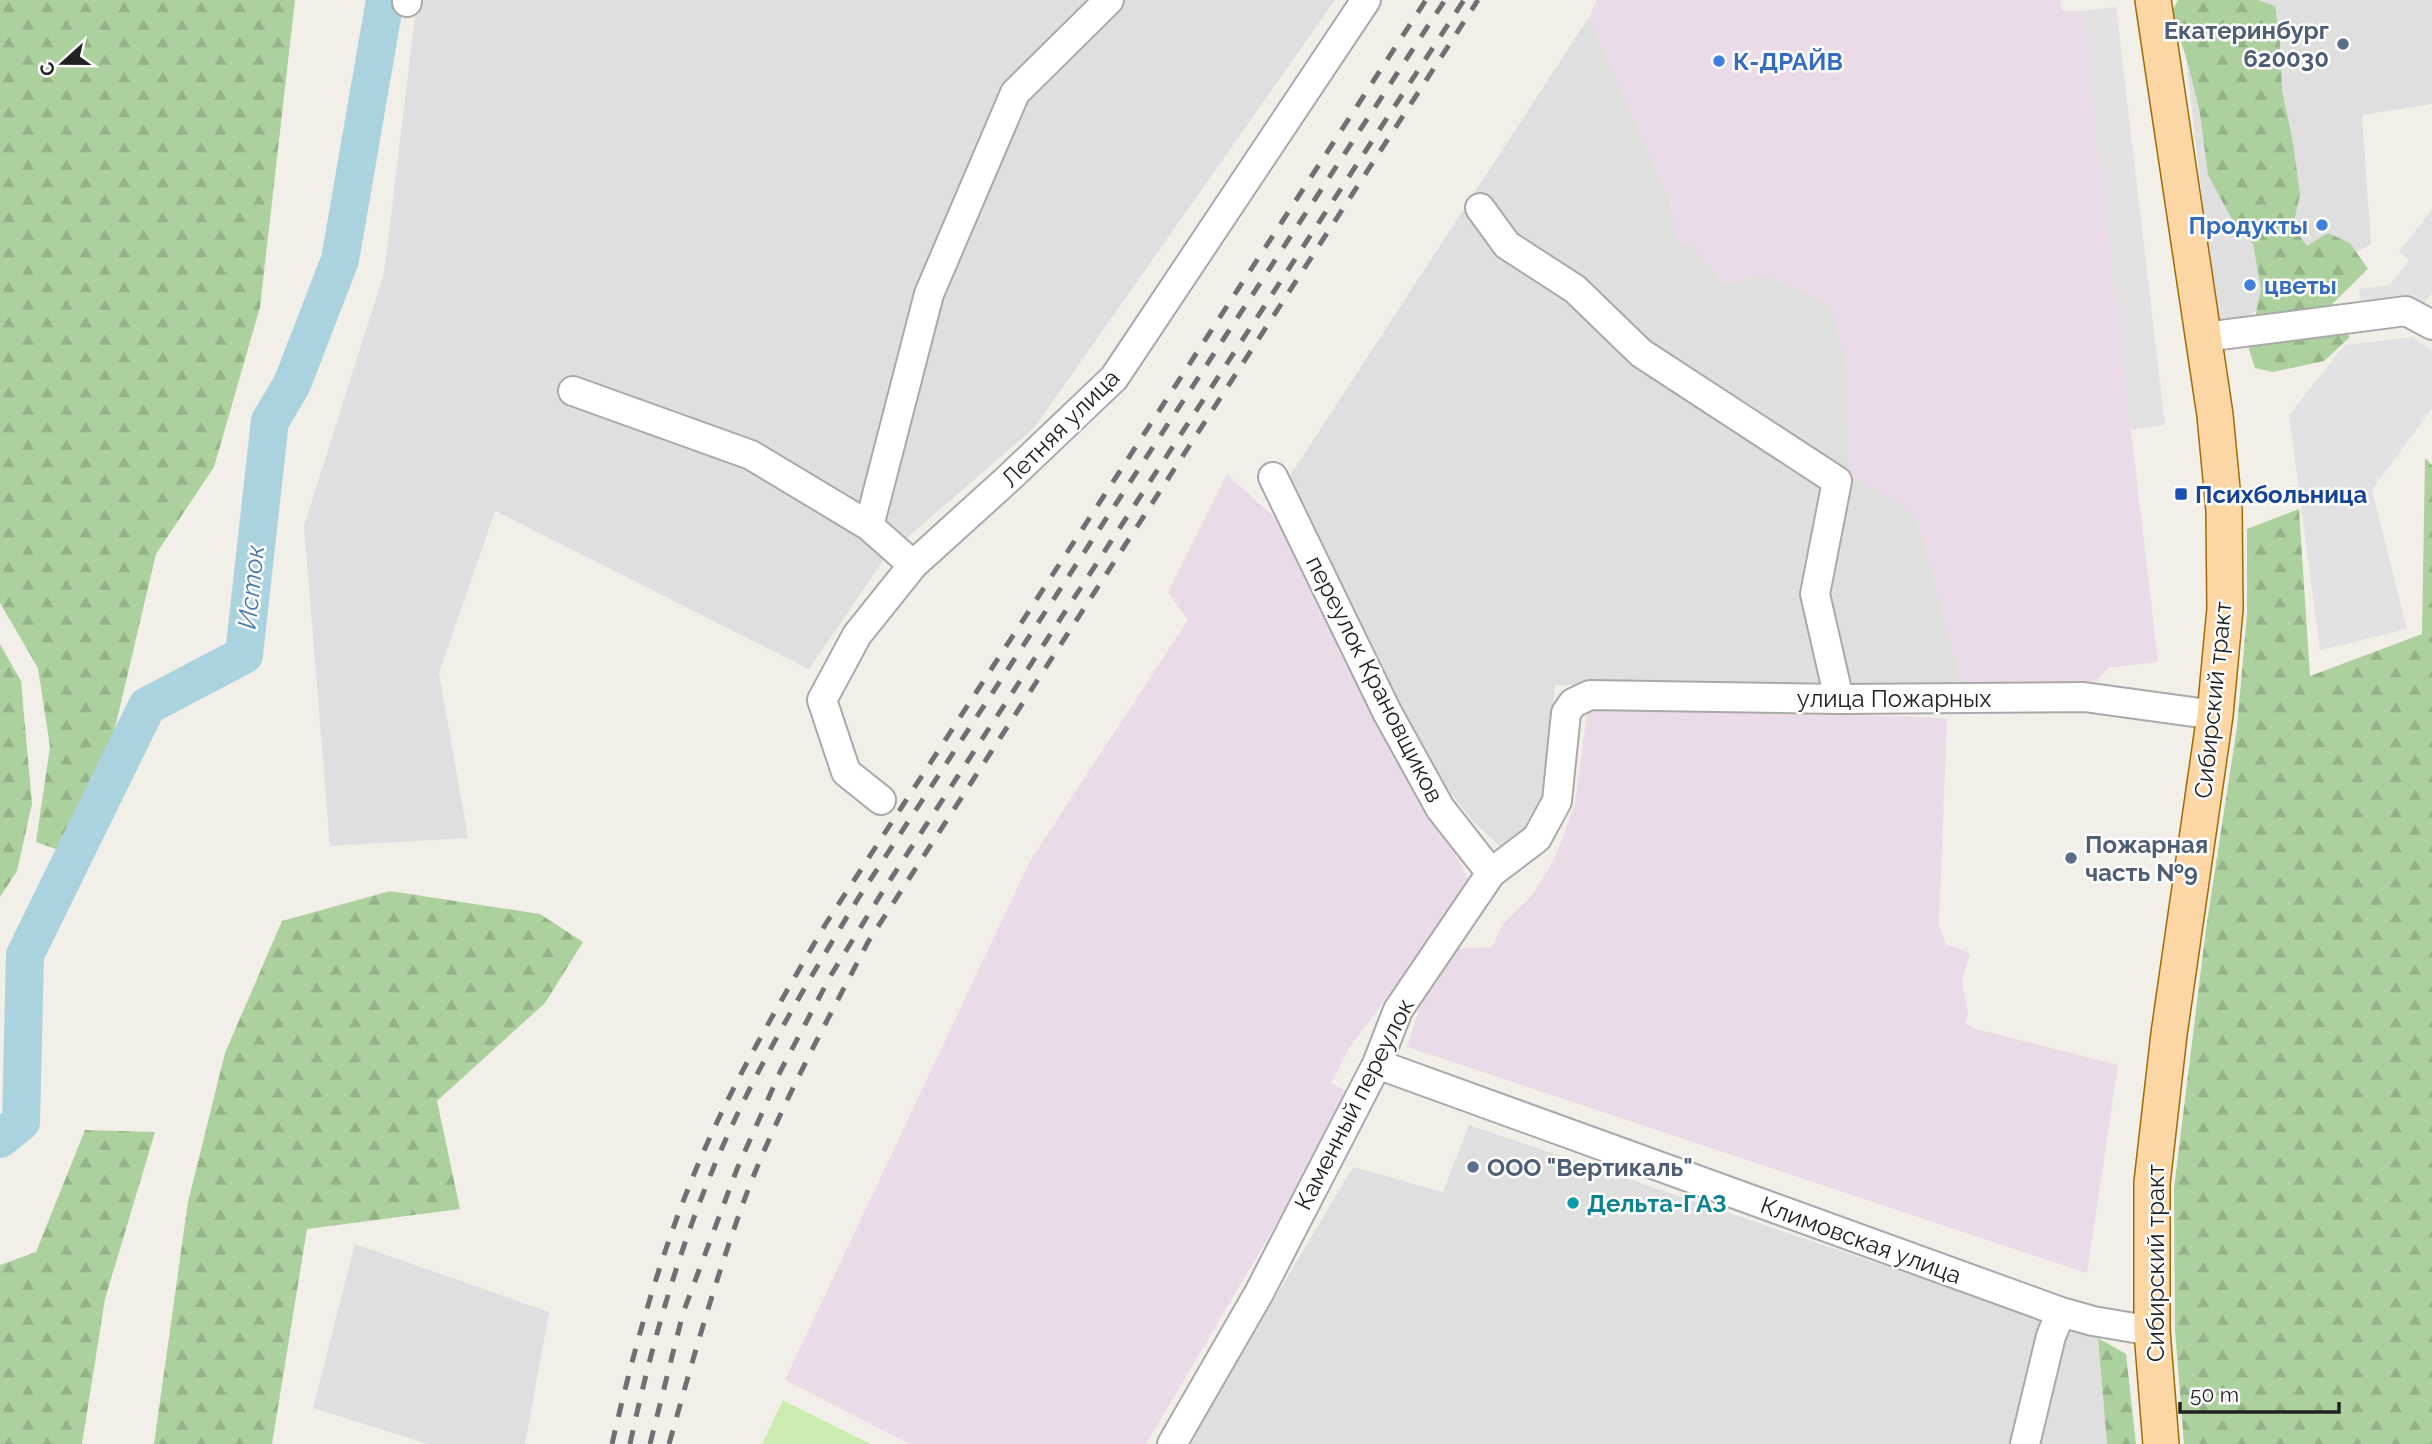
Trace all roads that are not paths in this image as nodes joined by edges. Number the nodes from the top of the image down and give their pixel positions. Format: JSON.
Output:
{"nodes":[{"id":1,"x":1110,"y":0,"type":"edge"},
{"id":2,"x":1366,"y":0,"type":"edge"},
{"id":3,"x":2153,"y":0,"type":"edge"},
{"id":4,"x":1480,"y":208,"type":"dead end"},
{"id":5,"x":2432,"y":325,"type":"edge"},
{"id":6,"x":2205,"y":337,"type":"junction"},
{"id":7,"x":573,"y":391,"type":"dead end"},
{"id":8,"x":1273,"y":477,"type":"dead end"},
{"id":9,"x":869,"y":526,"type":"junction"},
{"id":10,"x":913,"y":565,"type":"junction"},
{"id":11,"x":1839,"y":699,"type":"junction"},
{"id":12,"x":1573,"y":703,"type":"joint"},
{"id":13,"x":2215,"y":715,"type":"junction"},
{"id":14,"x":881,"y":800,"type":"dead end"},
{"id":15,"x":1491,"y":873,"type":"junction"},
{"id":16,"x":1377,"y":1063,"type":"junction"},
{"id":17,"x":2062,"y":1312,"type":"junction"},
{"id":18,"x":2152,"y":1331,"type":"junction"},
{"id":19,"x":1172,"y":1444,"type":"edge"},
{"id":20,"x":2025,"y":1444,"type":"edge"},
{"id":21,"x":2161,"y":1444,"type":"edge"}],
"edges":[{"from":1,"to":9,"type":"street"},
{"from":2,"to":10,"type":"street","name":"Летняя улица"},
{"from":3,"to":6,"type":"main road","name":"Сибирский тракт"},
{"from":4,"to":11,"type":"street"},
{"from":5,"to":6,"type":"street"},
{"from":6,"to":13,"type":"main road","name":"Сибирский тракт"},
{"from":7,"to":9,"type":"street"},
{"from":8,"to":15,"type":"street","name":"переулок Крановщиков"},
{"from":9,"to":10,"type":"street"},
{"from":10,"to":14,"type":"street","name":"Летняя улица"},
{"from":11,"to":12,"type":"street","name":"улица Пожарных"},
{"from":11,"to":13,"type":"street","name":"улица Пожарных"},
{"from":12,"to":15,"type":"street","name":"Каменный переулок"},
{"from":13,"to":18,"type":"main road","name":"Сибирский тракт"},
{"from":15,"to":16,"type":"street","name":"Каменный переулок"},
{"from":16,"to":17,"type":"street","name":"Климовская улица"},
{"from":16,"to":19,"type":"street","name":"Каменный переулок"},
{"from":17,"to":18,"type":"street","name":"Климовская улица"},
{"from":17,"to":20,"type":"street"},
{"from":18,"to":21,"type":"main road","name":"Сибирский тракт"}]}
